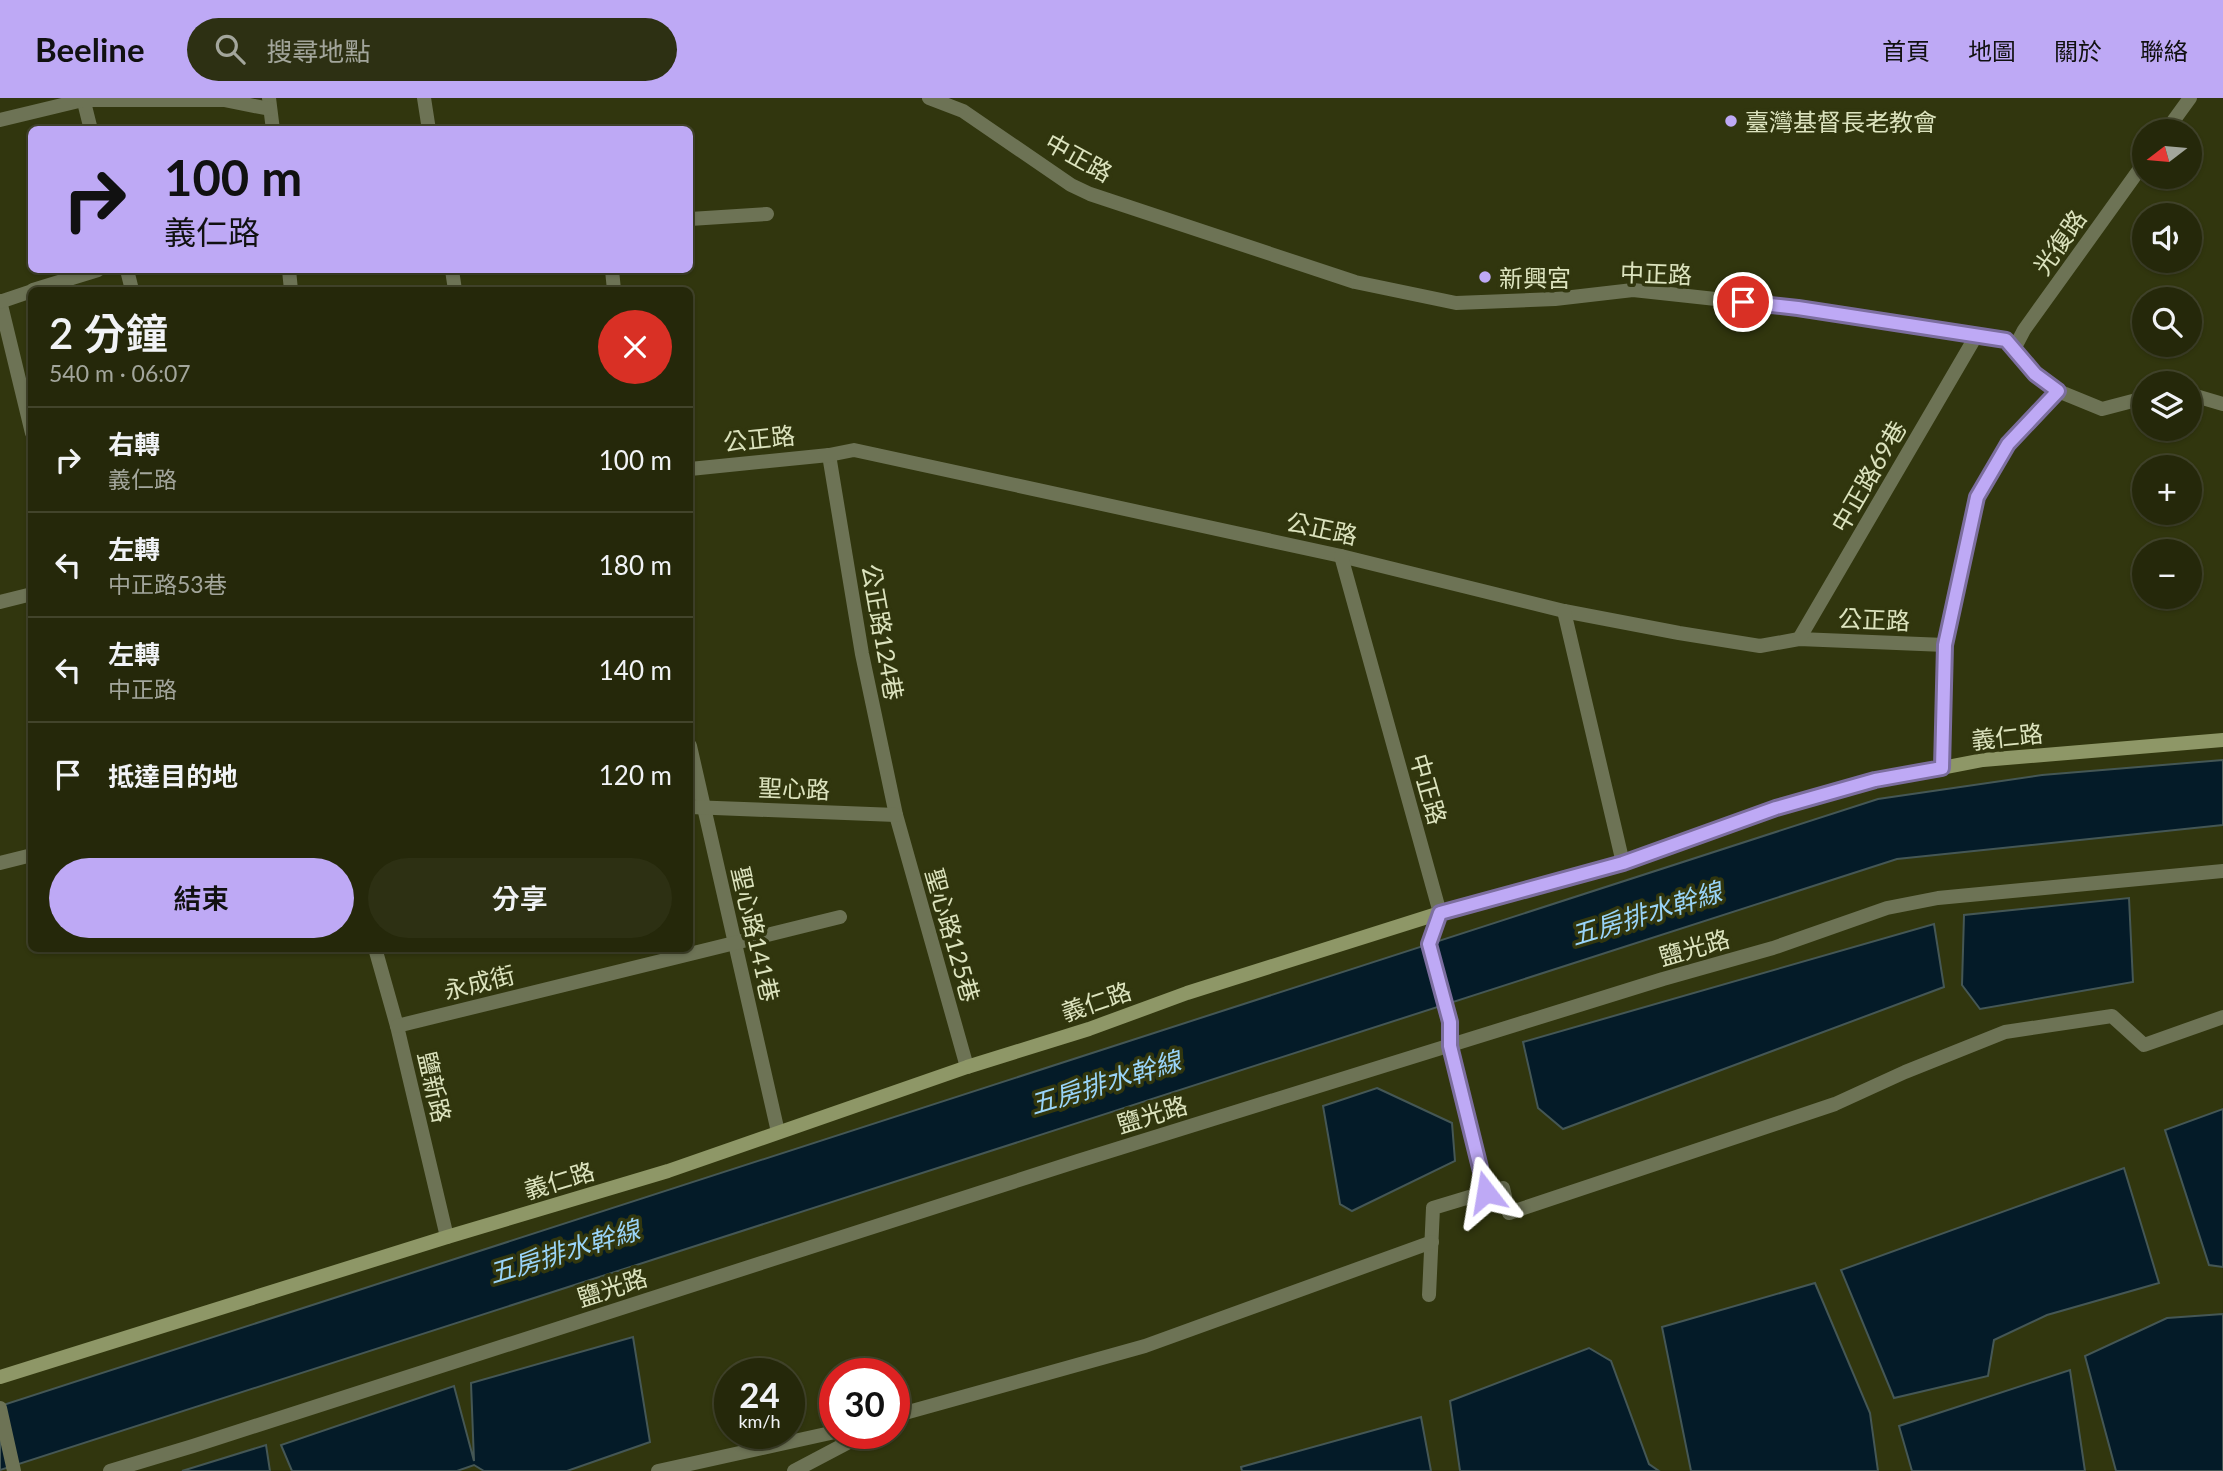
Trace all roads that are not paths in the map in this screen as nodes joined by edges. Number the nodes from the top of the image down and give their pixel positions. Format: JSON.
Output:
{"nodes":[{"id":1,"x":424,"y":98,"type":"edge"},
{"id":2,"x":929,"y":98,"type":"edge"},
{"id":3,"x":2190,"y":98,"type":"edge"},
{"id":4,"x":83,"y":99,"type":"edge"},
{"id":5,"x":270,"y":103,"type":"edge"},
{"id":6,"x":2175,"y":119,"type":"edge"},
{"id":7,"x":0,"y":120,"type":"edge"},
{"id":8,"x":90,"y":126,"type":"edge"},
{"id":9,"x":273,"y":126,"type":"edge"},
{"id":10,"x":428,"y":126,"type":"edge"},
{"id":11,"x":2132,"y":180,"type":"edge"},
{"id":12,"x":767,"y":214,"type":"dead end"},
{"id":13,"x":693,"y":219,"type":"edge"},
{"id":14,"x":89,"y":273,"type":"edge"},
{"id":15,"x":45,"y":287,"type":"edge"},
{"id":16,"x":28,"y":292,"type":"edge"},
{"id":17,"x":0,"y":302,"type":"edge"},
{"id":18,"x":1976,"y":336,"type":"junction"},
{"id":19,"x":2014,"y":349,"type":"junction"},
{"id":20,"x":2058,"y":391,"type":"junction"},
{"id":21,"x":2202,"y":398,"type":"edge"},
{"id":22,"x":2132,"y":401,"type":"edge"},
{"id":23,"x":2223,"y":404,"type":"edge"},
{"id":24,"x":28,"y":417,"type":"edge"},
{"id":25,"x":829,"y":455,"type":"junction"},
{"id":26,"x":693,"y":469,"type":"edge"},
{"id":27,"x":1341,"y":556,"type":"junction"},
{"id":28,"x":28,"y":595,"type":"edge"},
{"id":29,"x":0,"y":602,"type":"edge"},
{"id":30,"x":1564,"y":611,"type":"junction"},
{"id":31,"x":1799,"y":639,"type":"junction"},
{"id":32,"x":1945,"y":645,"type":"junction"},
{"id":33,"x":2223,"y":740,"type":"edge"},
{"id":34,"x":1942,"y":768,"type":"junction"},
{"id":35,"x":693,"y":776,"type":"edge"},
{"id":36,"x":696,"y":807,"type":"edge"},
{"id":37,"x":896,"y":815,"type":"junction"},
{"id":38,"x":28,"y":856,"type":"edge"},
{"id":39,"x":0,"y":863,"type":"edge"},
{"id":40,"x":1623,"y":863,"type":"junction"},
{"id":41,"x":2223,"y":871,"type":"edge"},
{"id":42,"x":1440,"y":913,"type":"junction"},
{"id":43,"x":840,"y":917,"type":"dead end"},
{"id":44,"x":735,"y":941,"type":"junction"},
{"id":45,"x":376,"y":952,"type":"edge"},
{"id":46,"x":691,"y":952,"type":"edge"},
{"id":47,"x":693,"y":952,"type":"edge"},
{"id":48,"x":2223,"y":1017,"type":"edge"},
{"id":49,"x":397,"y":1026,"type":"junction"},
{"id":50,"x":1450,"y":1046,"type":"junction"},
{"id":51,"x":967,"y":1067,"type":"junction"},
{"id":52,"x":778,"y":1132,"type":"junction"},
{"id":53,"x":1486,"y":1192,"type":"junction"},
{"id":54,"x":447,"y":1237,"type":"junction"},
{"id":55,"x":1432,"y":1242,"type":"junction"},
{"id":56,"x":1429,"y":1295,"type":"dead end"},
{"id":57,"x":0,"y":1377,"type":"edge"},
{"id":58,"x":0,"y":1408,"type":"edge"},
{"id":59,"x":910,"y":1412,"type":"edge"},
{"id":60,"x":819,"y":1436,"type":"edge"},
{"id":61,"x":836,"y":1449,"type":"edge"},
{"id":62,"x":14,"y":1471,"type":"edge"},
{"id":63,"x":110,"y":1471,"type":"edge"},
{"id":64,"x":658,"y":1471,"type":"edge"},
{"id":65,"x":794,"y":1471,"type":"edge"}],
"edges":[{"from":1,"to":10,"type":"street"},
{"from":2,"to":18,"type":"street","name":"中正路"},
{"from":3,"to":6,"type":"street"},
{"from":4,"to":5,"type":"street"},
{"from":4,"to":7,"type":"street"},
{"from":4,"to":8,"type":"street"},
{"from":5,"to":9,"type":"street"},
{"from":11,"to":19,"type":"street","name":"光復路"},
{"from":12,"to":13,"type":"street"},
{"from":14,"to":15,"type":"street"},
{"from":16,"to":17,"type":"street"},
{"from":17,"to":24,"type":"street"},
{"from":18,"to":19,"type":"street","name":"中正路"},
{"from":18,"to":31,"type":"street","name":"中正路69巷"},
{"from":19,"to":20,"type":"street","name":"中正路"},
{"from":20,"to":22,"type":"street","name":"中正路"},
{"from":20,"to":32,"type":"street"},
{"from":21,"to":23,"type":"street"},
{"from":25,"to":26,"type":"street","name":"公正路"},
{"from":25,"to":27,"type":"street","name":"公正路"},
{"from":25,"to":37,"type":"street","name":"公正路124巷"},
{"from":27,"to":30,"type":"street","name":"公正路"},
{"from":27,"to":42,"type":"street","name":"中正路"},
{"from":28,"to":29,"type":"street"},
{"from":30,"to":31,"type":"street","name":"公正路"},
{"from":30,"to":40,"type":"street"},
{"from":31,"to":32,"type":"street","name":"公正路"},
{"from":32,"to":34,"type":"street"},
{"from":33,"to":34,"type":"street","name":"義仁路"},
{"from":34,"to":40,"type":"street","name":"義仁路"},
{"from":35,"to":36,"type":"street","name":"聖心路141巷"},
{"from":36,"to":37,"type":"street","name":"聖心路"},
{"from":36,"to":44,"type":"street","name":"聖心路141巷"},
{"from":37,"to":51,"type":"street","name":"聖心路125巷"},
{"from":38,"to":39,"type":"street"},
{"from":40,"to":42,"type":"street","name":"義仁路"},
{"from":41,"to":50,"type":"street","name":"鹽光路"},
{"from":42,"to":50,"type":"street"},
{"from":42,"to":51,"type":"street","name":"義仁路"},
{"from":43,"to":44,"type":"street","name":"永成街"},
{"from":44,"to":47,"type":"street","name":"永成街"},
{"from":44,"to":52,"type":"street","name":"聖心路141巷"},
{"from":45,"to":49,"type":"street","name":"鹽新路"},
{"from":46,"to":49,"type":"street","name":"永成街"},
{"from":48,"to":53,"type":"street"},
{"from":49,"to":54,"type":"street","name":"鹽新路"},
{"from":50,"to":53,"type":"street"},
{"from":50,"to":63,"type":"street","name":"鹽光路"},
{"from":51,"to":52,"type":"street","name":"義仁路"},
{"from":52,"to":54,"type":"street","name":"義仁路"},
{"from":53,"to":55,"type":"street"},
{"from":54,"to":57,"type":"street","name":"義仁路"},
{"from":55,"to":56,"type":"street"},
{"from":55,"to":59,"type":"street"},
{"from":58,"to":62,"type":"street"},
{"from":60,"to":64,"type":"street"},
{"from":61,"to":65,"type":"street"}]}
